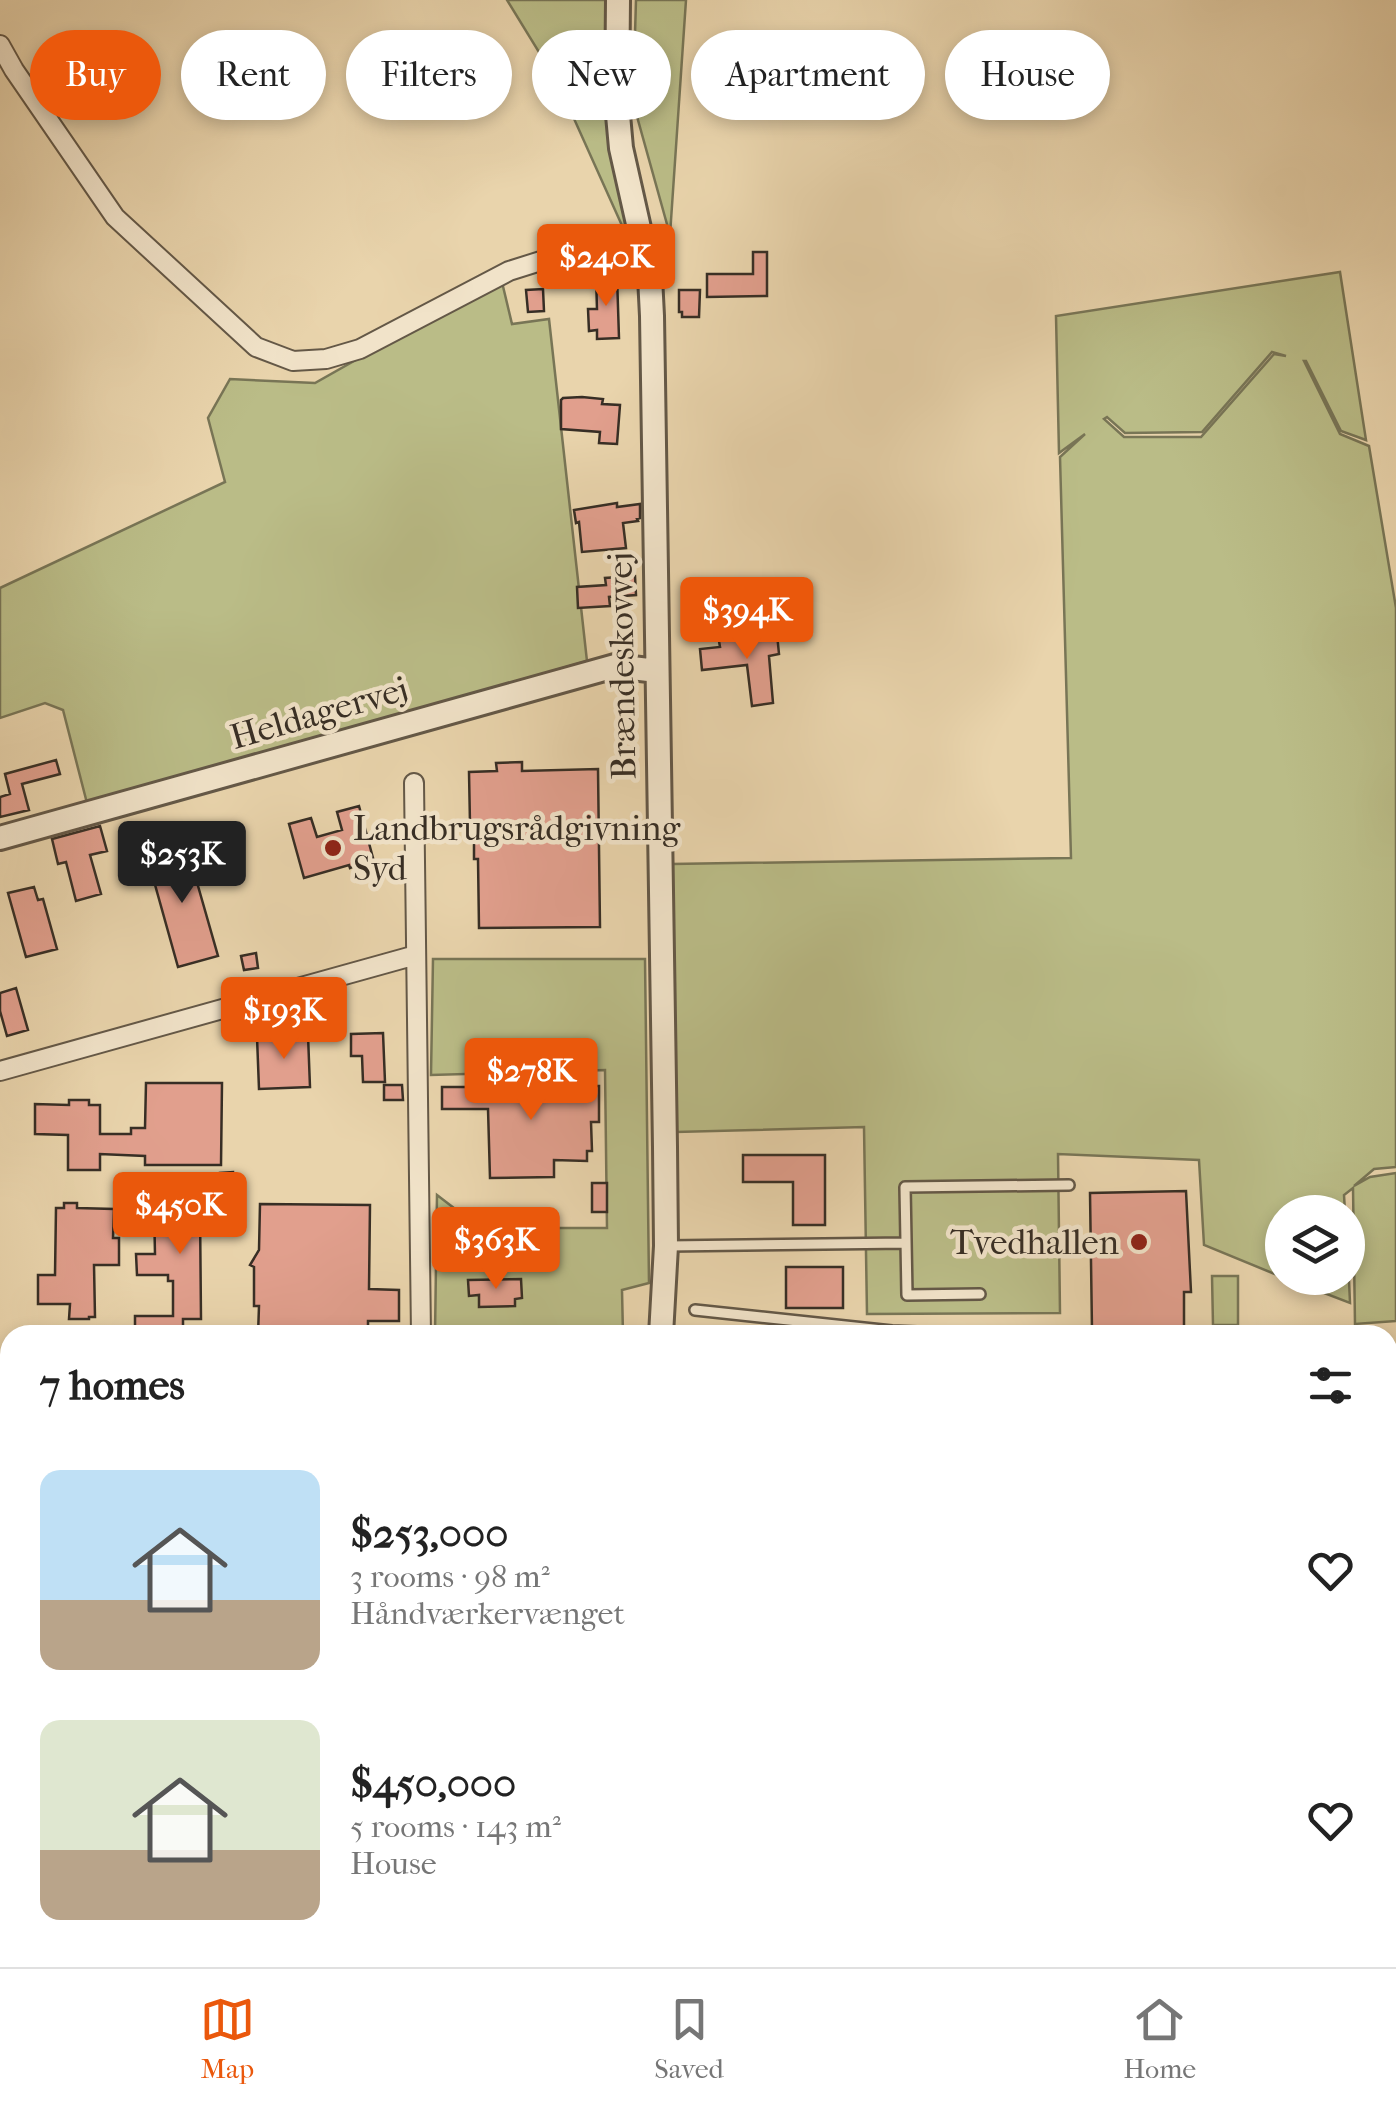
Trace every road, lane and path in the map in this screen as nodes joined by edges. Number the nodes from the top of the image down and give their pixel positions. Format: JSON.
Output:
{"nodes":[{"id":1,"x":618,"y":0,"type":"edge"},
{"id":2,"x":0,"y":45,"type":"edge"},
{"id":3,"x":641,"y":237,"type":"junction"},
{"id":4,"x":657,"y":671,"type":"junction"},
{"id":5,"x":414,"y":783,"type":"dead end"},
{"id":6,"x":0,"y":838,"type":"edge"},
{"id":7,"x":416,"y":956,"type":"junction"},
{"id":8,"x":0,"y":1071,"type":"edge"},
{"id":9,"x":1069,"y":1185,"type":"dead end"},
{"id":10,"x":906,"y":1243,"type":"junction"},
{"id":11,"x":666,"y":1246,"type":"junction"},
{"id":12,"x":980,"y":1294,"type":"dead end"},
{"id":13,"x":695,"y":1310,"type":"dead end"},
{"id":14,"x":421,"y":1325,"type":"edge"},
{"id":15,"x":662,"y":1325,"type":"edge"},
{"id":16,"x":829,"y":1325,"type":"edge"}],
"edges":[{"from":1,"to":3,"type":"street","name":"Brændeskovvej"},
{"from":2,"to":3,"type":"street"},
{"from":3,"to":4,"type":"street","name":"Brændeskovvej"},
{"from":4,"to":6,"type":"street","name":"Heldagervej"},
{"from":4,"to":11,"type":"street","name":"Brændeskovvej"},
{"from":5,"to":7,"type":"street"},
{"from":7,"to":8,"type":"street"},
{"from":7,"to":14,"type":"street"},
{"from":9,"to":10,"type":"lane"},
{"from":10,"to":11,"type":"lane"},
{"from":10,"to":12,"type":"lane"},
{"from":11,"to":15,"type":"street","name":"Brændeskovvej"},
{"from":13,"to":16,"type":"lane"}]}
